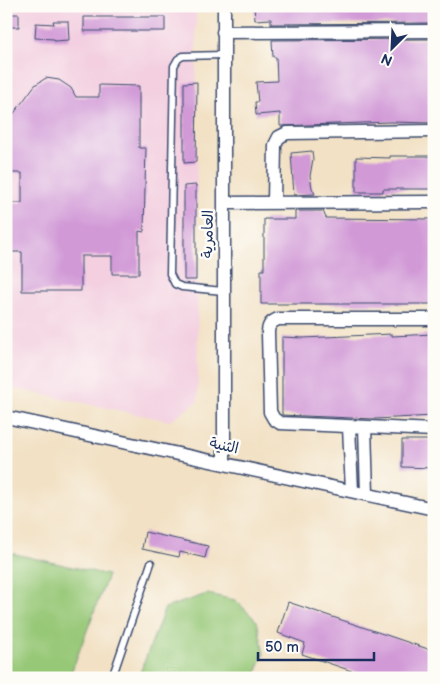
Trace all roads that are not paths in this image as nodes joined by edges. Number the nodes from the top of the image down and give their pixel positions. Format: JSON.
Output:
{"nodes":[{"id":1,"x":224,"y":6,"type":"edge"},
{"id":2,"x":434,"y":31,"type":"edge"},
{"id":3,"x":223,"y":32,"type":"junction"},
{"id":4,"x":223,"y":55,"type":"junction"},
{"id":5,"x":434,"y":131,"type":"edge"},
{"id":6,"x":274,"y":202,"type":"junction"},
{"id":7,"x":434,"y":202,"type":"edge"},
{"id":8,"x":224,"y":203,"type":"junction"},
{"id":9,"x":223,"y":291,"type":"junction"},
{"id":10,"x":434,"y":319,"type":"edge"},
{"id":11,"x":6,"y":417,"type":"edge"},
{"id":12,"x":349,"y":427,"type":"junction"},
{"id":13,"x":365,"y":427,"type":"junction"},
{"id":14,"x":434,"y":430,"type":"edge"},
{"id":15,"x":224,"y":463,"type":"junction"},
{"id":16,"x":352,"y":491,"type":"junction"},
{"id":17,"x":367,"y":494,"type":"junction"},
{"id":18,"x":434,"y":509,"type":"edge"},
{"id":19,"x":151,"y":562,"type":"dead end"},
{"id":20,"x":112,"y":678,"type":"edge"}],
"edges":[{"from":1,"to":3,"type":"street","name":"العامرية"},
{"from":2,"to":3,"type":"street"},
{"from":3,"to":4,"type":"street","name":"العامرية"},
{"from":4,"to":8,"type":"street","name":"العامرية"},
{"from":4,"to":9,"type":"lane"},
{"from":5,"to":6,"type":"street"},
{"from":6,"to":7,"type":"street"},
{"from":6,"to":8,"type":"street"},
{"from":8,"to":9,"type":"street","name":"العامرية"},
{"from":9,"to":15,"type":"street","name":"العامرية"},
{"from":10,"to":12,"type":"street"},
{"from":11,"to":15,"type":"street","name":"الثنية"},
{"from":12,"to":13,"type":"street"},
{"from":12,"to":16,"type":"street"},
{"from":13,"to":14,"type":"street"},
{"from":13,"to":17,"type":"street"},
{"from":15,"to":16,"type":"street","name":"الثنية"},
{"from":16,"to":17,"type":"street","name":"الثنية"},
{"from":17,"to":18,"type":"street","name":"الثنية"},
{"from":19,"to":20,"type":"lane"}]}
